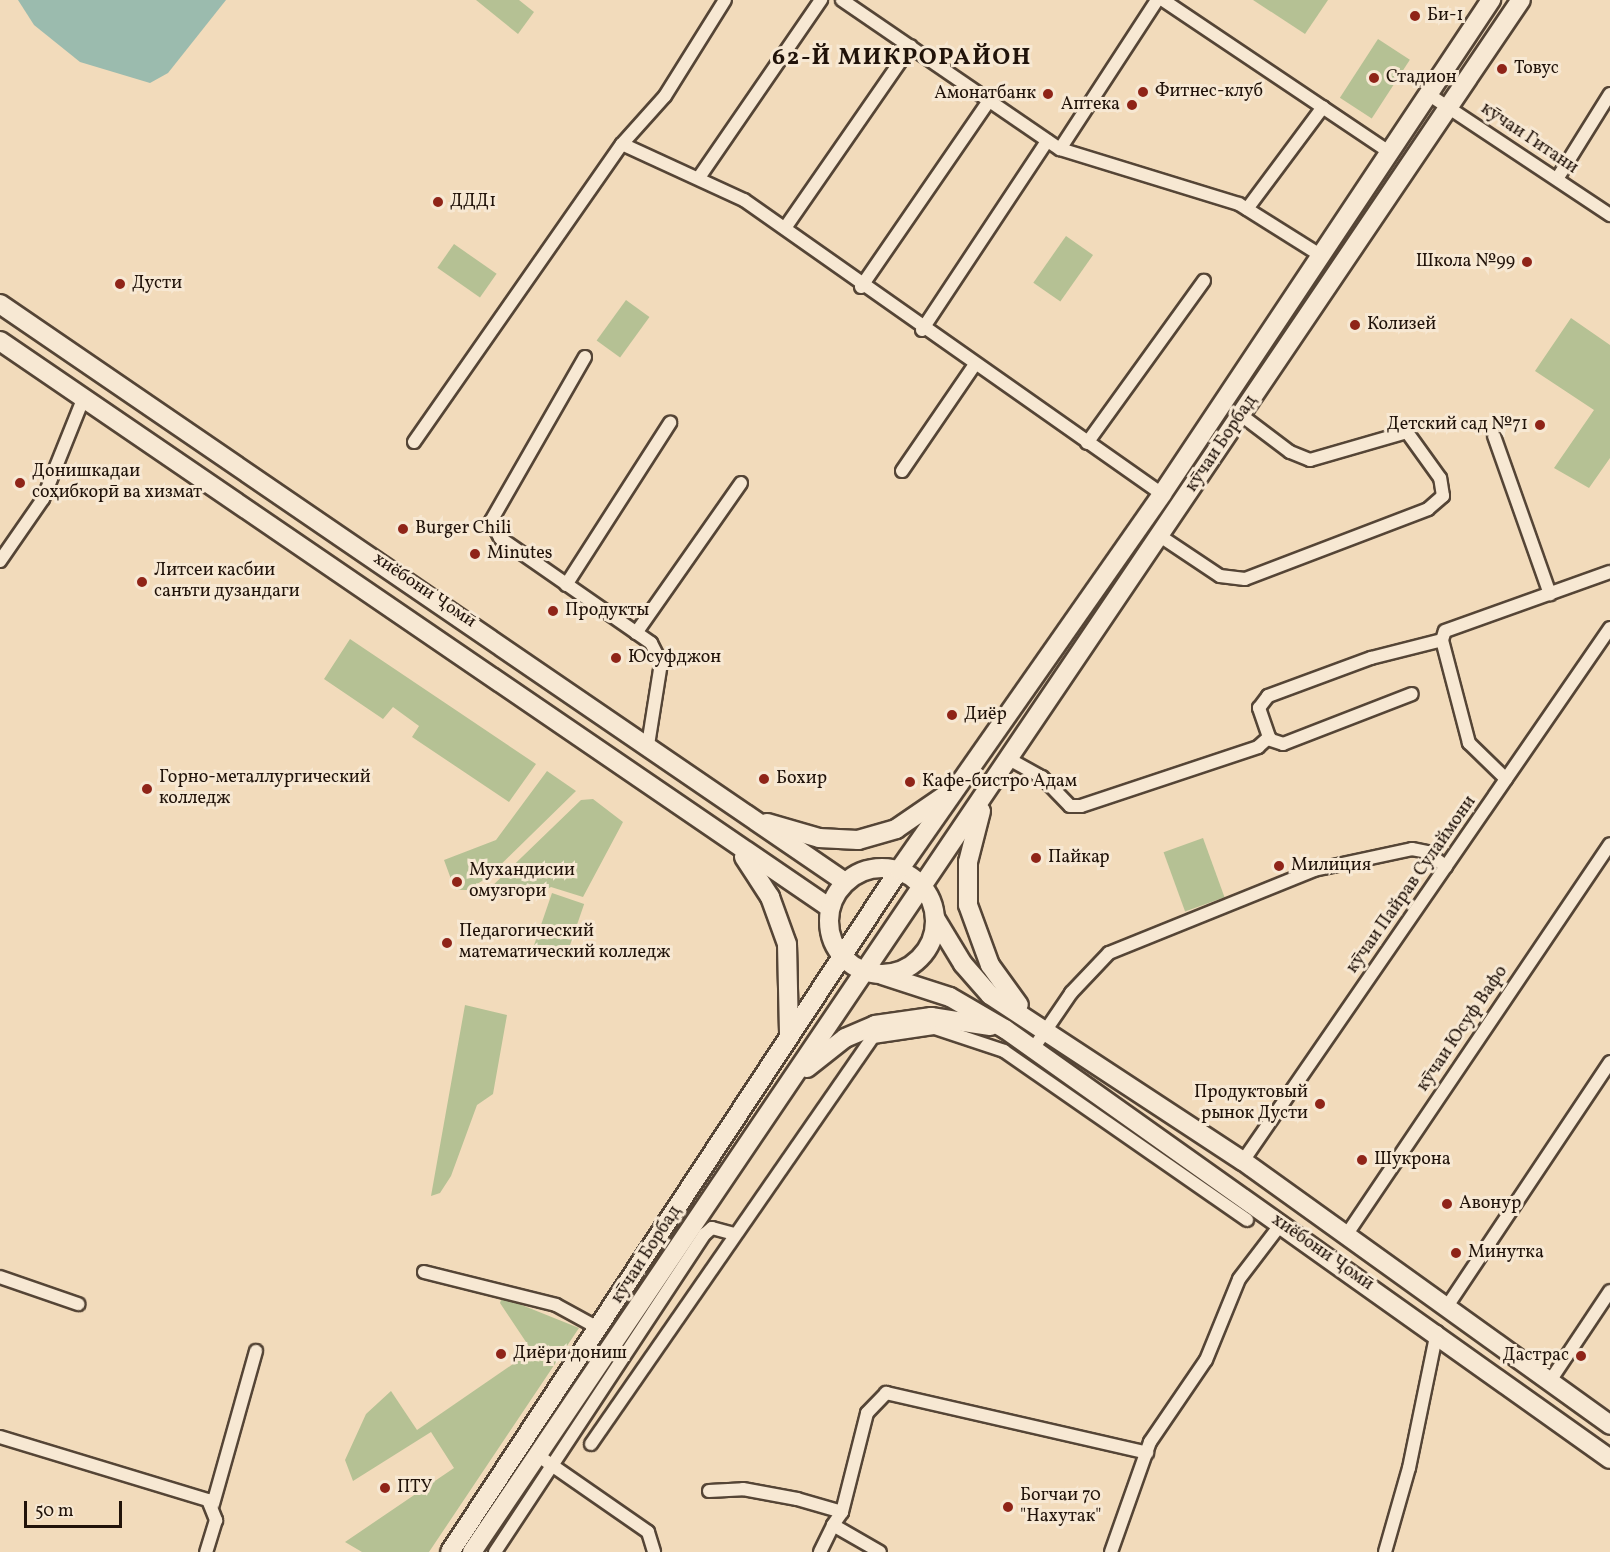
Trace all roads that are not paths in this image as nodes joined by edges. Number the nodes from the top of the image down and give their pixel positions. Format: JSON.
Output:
{"nodes":[{"id":1,"x":725,"y":0,"type":"edge"},
{"id":2,"x":821,"y":0,"type":"edge"},
{"id":3,"x":842,"y":0,"type":"edge"},
{"id":4,"x":1157,"y":0,"type":"edge"},
{"id":5,"x":1163,"y":0,"type":"edge"},
{"id":6,"x":1491,"y":0,"type":"edge"},
{"id":7,"x":1521,"y":0,"type":"edge"},
{"id":8,"x":911,"y":46,"type":"junction"},
{"id":9,"x":1428,"y":94,"type":"junction"},
{"id":10,"x":1610,"y":94,"type":"edge"},
{"id":11,"x":989,"y":101,"type":"junction"},
{"id":12,"x":1448,"y":107,"type":"junction"},
{"id":13,"x":1323,"y":108,"type":"junction"},
{"id":14,"x":1047,"y":141,"type":"junction"},
{"id":15,"x":622,"y":144,"type":"junction"},
{"id":16,"x":1060,"y":149,"type":"junction"},
{"id":17,"x":1391,"y":153,"type":"junction"},
{"id":18,"x":700,"y":176,"type":"junction"},
{"id":19,"x":1557,"y":179,"type":"junction"},
{"id":20,"x":1247,"y":209,"type":"junction"},
{"id":21,"x":1610,"y":215,"type":"edge"},
{"id":22,"x":785,"y":228,"type":"junction"},
{"id":23,"x":1323,"y":257,"type":"junction"},
{"id":24,"x":1204,"y":281,"type":"dead end"},
{"id":25,"x":861,"y":287,"type":"junction"},
{"id":26,"x":0,"y":304,"type":"edge"},
{"id":27,"x":922,"y":330,"type":"junction"},
{"id":28,"x":0,"y":341,"type":"edge"},
{"id":29,"x":585,"y":357,"type":"dead end"},
{"id":30,"x":974,"y":366,"type":"junction"},
{"id":31,"x":82,"y":402,"type":"dead end"},
{"id":32,"x":1241,"y":415,"type":"junction"},
{"id":33,"x":670,"y":423,"type":"dead end"},
{"id":34,"x":1494,"y":436,"type":"dead end"},
{"id":35,"x":414,"y":442,"type":"dead end"},
{"id":36,"x":1088,"y":443,"type":"junction"},
{"id":37,"x":236,"y":462,"type":"junction"},
{"id":38,"x":902,"y":471,"type":"dead end"},
{"id":39,"x":741,"y":483,"type":"dead end"},
{"id":40,"x":216,"y":487,"type":"junction"},
{"id":41,"x":1162,"y":494,"type":"junction"},
{"id":42,"x":1160,"y":536,"type":"junction"},
{"id":43,"x":0,"y":561,"type":"edge"},
{"id":44,"x":1610,"y":572,"type":"edge"},
{"id":45,"x":566,"y":585,"type":"junction"},
{"id":46,"x":1550,"y":594,"type":"junction"},
{"id":47,"x":1610,"y":628,"type":"edge"},
{"id":48,"x":636,"y":633,"type":"junction"},
{"id":49,"x":1442,"y":640,"type":"junction"},
{"id":50,"x":1413,"y":694,"type":"dead end"},
{"id":51,"x":1268,"y":739,"type":"junction"},
{"id":52,"x":648,"y":745,"type":"junction"},
{"id":53,"x":1009,"y":759,"type":"junction"},
{"id":54,"x":963,"y":779,"type":"junction"},
{"id":55,"x":1506,"y":779,"type":"junction"},
{"id":56,"x":989,"y":788,"type":"junction"},
{"id":57,"x":751,"y":819,"type":"junction"},
{"id":58,"x":1610,"y":844,"type":"edge"},
{"id":59,"x":736,"y":846,"type":"junction"},
{"id":60,"x":1446,"y":867,"type":"junction"},
{"id":61,"x":899,"y":870,"type":"junction"},
{"id":62,"x":845,"y":882,"type":"junction"},
{"id":63,"x":923,"y":888,"type":"junction"},
{"id":64,"x":830,"y":908,"type":"junction"},
{"id":65,"x":935,"y":918,"type":"junction"},
{"id":66,"x":843,"y":957,"type":"junction"},
{"id":67,"x":873,"y":973,"type":"junction"},
{"id":68,"x":930,"y":1022,"type":"junction"},
{"id":69,"x":1039,"y":1025,"type":"junction"},
{"id":70,"x":1005,"y":1029,"type":"junction"},
{"id":71,"x":789,"y":1035,"type":"junction"},
{"id":72,"x":864,"y":1036,"type":"junction"},
{"id":73,"x":1033,"y":1049,"type":"junction"},
{"id":74,"x":1610,"y":1062,"type":"edge"},
{"id":75,"x":792,"y":1081,"type":"junction"},
{"id":76,"x":1099,"y":1107,"type":"junction"},
{"id":77,"x":1243,"y":1161,"type":"junction"},
{"id":78,"x":1247,"y":1220,"type":"dead end"},
{"id":79,"x":1281,"y":1224,"type":"junction"},
{"id":80,"x":735,"y":1234,"type":"junction"},
{"id":81,"x":1347,"y":1234,"type":"junction"},
{"id":82,"x":424,"y":1272,"type":"dead end"},
{"id":83,"x":0,"y":1277,"type":"edge"},
{"id":84,"x":1610,"y":1291,"type":"edge"},
{"id":85,"x":78,"y":1304,"type":"dead end"},
{"id":86,"x":1448,"y":1305,"type":"junction"},
{"id":87,"x":600,"y":1329,"type":"junction"},
{"id":88,"x":1437,"y":1332,"type":"junction"},
{"id":89,"x":256,"y":1351,"type":"dead end"},
{"id":90,"x":1550,"y":1381,"type":"junction"},
{"id":91,"x":1574,"y":1398,"type":"junction"},
{"id":92,"x":1556,"y":1421,"type":"junction"},
{"id":93,"x":1610,"y":1425,"type":"edge"},
{"id":94,"x":0,"y":1437,"type":"edge"},
{"id":95,"x":591,"y":1444,"type":"dead end"},
{"id":96,"x":1147,"y":1453,"type":"junction"},
{"id":97,"x":543,"y":1459,"type":"junction"},
{"id":98,"x":1610,"y":1459,"type":"edge"},
{"id":99,"x":709,"y":1491,"type":"dead end"},
{"id":100,"x":213,"y":1504,"type":"junction"},
{"id":101,"x":842,"y":1512,"type":"junction"},
{"id":102,"x":833,"y":1525,"type":"junction"},
{"id":103,"x":206,"y":1552,"type":"edge"},
{"id":104,"x":450,"y":1552,"type":"edge"},
{"id":105,"x":472,"y":1552,"type":"edge"},
{"id":106,"x":495,"y":1552,"type":"edge"},
{"id":107,"x":654,"y":1552,"type":"edge"},
{"id":108,"x":820,"y":1552,"type":"edge"},
{"id":109,"x":880,"y":1552,"type":"edge"},
{"id":110,"x":1111,"y":1552,"type":"edge"},
{"id":111,"x":1385,"y":1552,"type":"edge"}],
"edges":[{"from":1,"to":15,"type":"street"},
{"from":2,"to":18,"type":"street"},
{"from":3,"to":8,"type":"street"},
{"from":4,"to":16,"type":"street"},
{"from":5,"to":13,"type":"street"},
{"from":6,"to":9,"type":"main road","name":"кӯчаи Борбад"},
{"from":7,"to":12,"type":"main road","name":"кӯчаи Борбад"},
{"from":8,"to":11,"type":"street"},
{"from":8,"to":22,"type":"street"},
{"from":9,"to":12,"type":"street","name":"кӯчаи Гитани"},
{"from":9,"to":17,"type":"main road","name":"кӯчаи Борбад"},
{"from":10,"to":19,"type":"street"},
{"from":11,"to":14,"type":"street"},
{"from":11,"to":25,"type":"street"},
{"from":12,"to":19,"type":"street","name":"кӯчаи Гитани"},
{"from":12,"to":32,"type":"main road","name":"кӯчаи Борбад"},
{"from":13,"to":17,"type":"street"},
{"from":13,"to":20,"type":"street"},
{"from":14,"to":16,"type":"street"},
{"from":14,"to":27,"type":"street"},
{"from":15,"to":18,"type":"street"},
{"from":15,"to":35,"type":"street"},
{"from":16,"to":20,"type":"street"},
{"from":17,"to":23,"type":"main road","name":"кӯчаи Борбад"},
{"from":18,"to":22,"type":"street"},
{"from":19,"to":21,"type":"street","name":"кӯчаи Гитани"},
{"from":20,"to":23,"type":"street"},
{"from":22,"to":25,"type":"street"},
{"from":23,"to":41,"type":"main road","name":"кӯчаи Борбад"},
{"from":24,"to":36,"type":"street"},
{"from":25,"to":27,"type":"street"},
{"from":26,"to":37,"type":"main road","name":"хиёбони Ҷомӣ"},
{"from":27,"to":30,"type":"street"},
{"from":28,"to":40,"type":"main road","name":"хиёбони Ҷомӣ"},
{"from":29,"to":45,"type":"street"},
{"from":30,"to":36,"type":"street"},
{"from":30,"to":38,"type":"street"},
{"from":31,"to":43,"type":"street"},
{"from":32,"to":42,"type":"main road","name":"кӯчаи Борбад"},
{"from":32,"to":42,"type":"street"},
{"from":33,"to":45,"type":"street"},
{"from":34,"to":46,"type":"street"},
{"from":36,"to":41,"type":"street"},
{"from":37,"to":40,"type":"main road"},
{"from":37,"to":52,"type":"main road","name":"хиёбони Ҷомӣ"},
{"from":39,"to":48,"type":"street"},
{"from":40,"to":59,"type":"main road","name":"хиёбони Ҷомӣ"},
{"from":41,"to":54,"type":"main road","name":"кӯчаи Борбад"},
{"from":42,"to":53,"type":"main road","name":"кӯчаи Борбад"},
{"from":44,"to":46,"type":"street"},
{"from":45,"to":48,"type":"street"},
{"from":46,"to":49,"type":"street"},
{"from":47,"to":55,"type":"street","name":"кӯчаи Пайрав Сулаймони"},
{"from":48,"to":52,"type":"street"},
{"from":49,"to":51,"type":"street"},
{"from":49,"to":55,"type":"street"},
{"from":50,"to":51,"type":"street"},
{"from":51,"to":53,"type":"street"},
{"from":52,"to":57,"type":"main road","name":"хиёбони Ҷомӣ"},
{"from":53,"to":56,"type":"main road","name":"кӯчаи Борбад"},
{"from":54,"to":57,"type":"main road"},
{"from":54,"to":61,"type":"main road","name":"кӯчаи Борбад"},
{"from":55,"to":60,"type":"street","name":"кӯчаи Пайрав Сулаймони"},
{"from":56,"to":63,"type":"main road","name":"кӯчаи Борбад"},
{"from":56,"to":69,"type":"main road"},
{"from":57,"to":62,"type":"main road","name":"хиёбони Ҷомӣ"},
{"from":58,"to":81,"type":"street","name":"кӯчаи Юсуф Вафо"},
{"from":59,"to":64,"type":"main road","name":"хиёбони Ҷомӣ"},
{"from":59,"to":71,"type":"main road"},
{"from":60,"to":69,"type":"street"},
{"from":60,"to":77,"type":"street","name":"кӯчаи Пайрав Сулаймони"},
{"from":61,"to":62,"type":"main road"},
{"from":61,"to":63,"type":"main road"},
{"from":61,"to":66,"type":"main road","name":"кӯчаи Борбад"},
{"from":62,"to":64,"type":"main road"},
{"from":63,"to":65,"type":"main road"},
{"from":63,"to":67,"type":"main road","name":"кӯчаи Борбад"},
{"from":64,"to":66,"type":"main road"},
{"from":65,"to":67,"type":"main road"},
{"from":65,"to":69,"type":"main road"},
{"from":66,"to":67,"type":"main road"},
{"from":66,"to":71,"type":"main road","name":"кӯчаи Борбад"},
{"from":67,"to":70,"type":"main road","name":"хиёбони Ҷомӣ"},
{"from":67,"to":75,"type":"main road","name":"кӯчаи Борбад"},
{"from":68,"to":70,"type":"main road"},
{"from":68,"to":72,"type":"main road"},
{"from":68,"to":76,"type":"street"},
{"from":69,"to":73,"type":"street"},
{"from":69,"to":77,"type":"main road","name":"хиёбони Ҷомӣ"},
{"from":70,"to":73,"type":"main road","name":"хиёбони Ҷомӣ"},
{"from":71,"to":87,"type":"main road","name":"кӯчаи Борбад"},
{"from":72,"to":75,"type":"main road"},
{"from":72,"to":80,"type":"street"},
{"from":73,"to":76,"type":"main road","name":"хиёбони Ҷомӣ"},
{"from":74,"to":86,"type":"street"},
{"from":75,"to":97,"type":"main road","name":"кӯчаи Борбад"},
{"from":76,"to":78,"type":"street"},
{"from":76,"to":79,"type":"main road","name":"хиёбони Ҷомӣ"},
{"from":77,"to":81,"type":"main road","name":"хиёбони Ҷомӣ"},
{"from":79,"to":88,"type":"main road","name":"хиёбони Ҷомӣ"},
{"from":79,"to":96,"type":"street"},
{"from":80,"to":95,"type":"street"},
{"from":80,"to":97,"type":"street"},
{"from":81,"to":86,"type":"main road","name":"хиёбони Ҷомӣ"},
{"from":82,"to":87,"type":"street"},
{"from":83,"to":85,"type":"street"},
{"from":84,"to":90,"type":"street"},
{"from":86,"to":90,"type":"main road","name":"хиёбони Ҷомӣ"},
{"from":87,"to":104,"type":"main road","name":"кӯчаи Борбад"},
{"from":88,"to":92,"type":"main road","name":"хиёбони Ҷомӣ"},
{"from":88,"to":111,"type":"street"},
{"from":89,"to":100,"type":"street"},
{"from":90,"to":91,"type":"main road","name":"хиёбони Ҷомӣ"},
{"from":91,"to":92,"type":"main road"},
{"from":91,"to":93,"type":"main road","name":"хиёбони Ҷомӣ"},
{"from":92,"to":98,"type":"main road","name":"хиёбони Ҷомӣ"},
{"from":94,"to":100,"type":"street"},
{"from":96,"to":101,"type":"street"},
{"from":96,"to":110,"type":"street"},
{"from":97,"to":105,"type":"main road","name":"кӯчаи Борбад"},
{"from":97,"to":106,"type":"street"},
{"from":97,"to":107,"type":"street"},
{"from":99,"to":101,"type":"street"},
{"from":100,"to":103,"type":"street"},
{"from":101,"to":102,"type":"street"},
{"from":102,"to":108,"type":"street"},
{"from":102,"to":109,"type":"street"}]}
